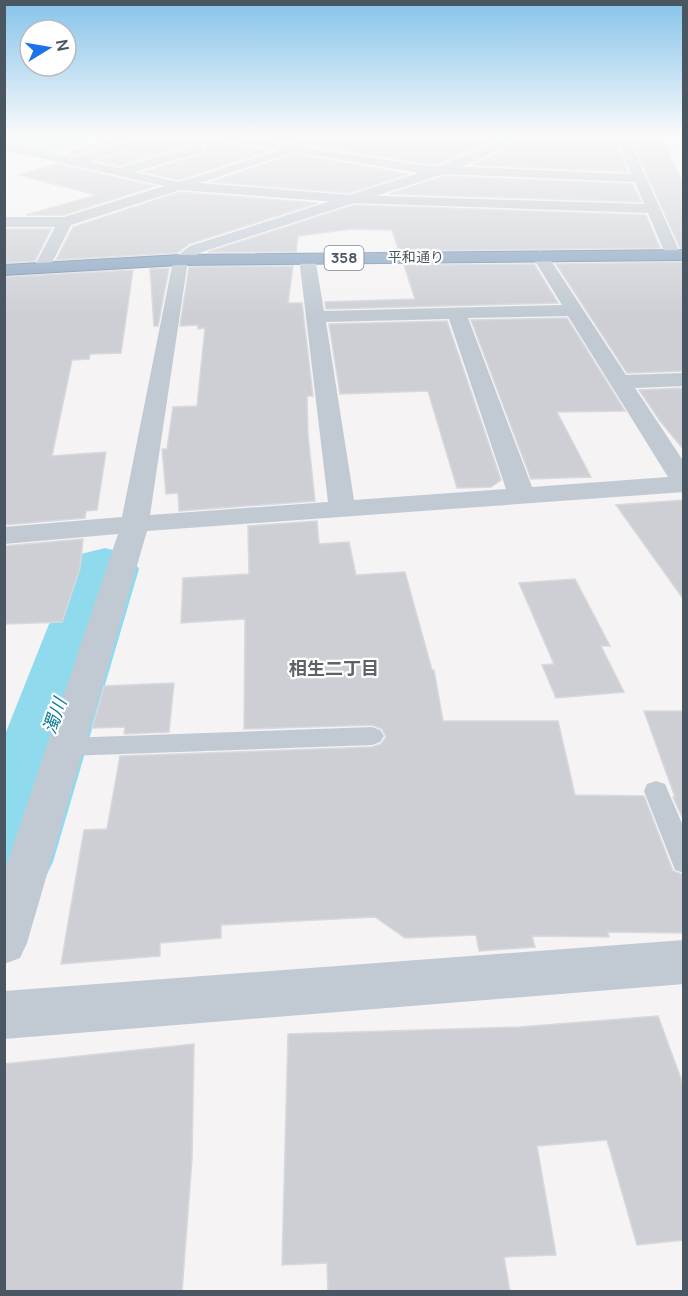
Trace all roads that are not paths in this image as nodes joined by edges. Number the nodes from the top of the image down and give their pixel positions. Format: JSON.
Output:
{"nodes":[{"id":1,"x":150,"y":195,"type":"edge"},
{"id":2,"x":305,"y":195,"type":"edge"},
{"id":3,"x":362,"y":195,"type":"edge"},
{"id":4,"x":648,"y":195,"type":"edge"},
{"id":5,"x":351,"y":199,"type":"junction"},
{"id":6,"x":654,"y":208,"type":"junction"},
{"id":7,"x":4,"y":222,"type":"edge"},
{"id":8,"x":65,"y":222,"type":"junction"},
{"id":9,"x":678,"y":255,"type":"edge"},
{"id":10,"x":540,"y":256,"type":"junction"},
{"id":11,"x":307,"y":258,"type":"junction"},
{"id":12,"x":180,"y":260,"type":"junction"},
{"id":13,"x":42,"y":267,"type":"junction"},
{"id":14,"x":4,"y":270,"type":"edge"},
{"id":15,"x":572,"y":310,"type":"junction"},
{"id":16,"x":457,"y":314,"type":"junction"},
{"id":17,"x":315,"y":317,"type":"junction"},
{"id":18,"x":684,"y":379,"type":"edge"},
{"id":19,"x":619,"y":382,"type":"junction"},
{"id":20,"x":684,"y":484,"type":"edge"},
{"id":21,"x":522,"y":497,"type":"junction"},
{"id":22,"x":342,"y":509,"type":"junction"},
{"id":23,"x":135,"y":524,"type":"junction"},
{"id":24,"x":4,"y":536,"type":"edge"},
{"id":25,"x":372,"y":736,"type":"dead end"},
{"id":26,"x":66,"y":747,"type":"junction"},
{"id":27,"x":656,"y":791,"type":"dead end"},
{"id":28,"x":684,"y":862,"type":"edge"},
{"id":29,"x":4,"y":943,"type":"edge"},
{"id":30,"x":684,"y":962,"type":"edge"},
{"id":31,"x":4,"y":1015,"type":"edge"}],
"edges":[{"from":1,"to":8,"type":"street"},
{"from":2,"to":5,"type":"street"},
{"from":3,"to":5,"type":"street"},
{"from":4,"to":6,"type":"street"},
{"from":5,"to":6,"type":"street"},
{"from":5,"to":12,"type":"street"},
{"from":6,"to":9,"type":"street"},
{"from":7,"to":8,"type":"street"},
{"from":8,"to":13,"type":"street"},
{"from":9,"to":10,"type":"highway","name":"平和通り","number":"358"},
{"from":10,"to":11,"type":"highway","name":"平和通り","number":"358"},
{"from":10,"to":15,"type":"street"},
{"from":11,"to":12,"type":"highway","name":"平和通り","number":"358"},
{"from":11,"to":17,"type":"street"},
{"from":12,"to":13,"type":"highway","name":"平和通り","number":"358"},
{"from":12,"to":23,"type":"street"},
{"from":13,"to":14,"type":"highway","name":"平和通り","number":"358"},
{"from":15,"to":16,"type":"street"},
{"from":15,"to":19,"type":"street"},
{"from":16,"to":17,"type":"street"},
{"from":16,"to":21,"type":"street"},
{"from":17,"to":22,"type":"street"},
{"from":18,"to":19,"type":"street"},
{"from":19,"to":20,"type":"street"},
{"from":20,"to":21,"type":"street"},
{"from":21,"to":22,"type":"street"},
{"from":22,"to":23,"type":"street"},
{"from":23,"to":24,"type":"street"},
{"from":23,"to":26,"type":"street"},
{"from":25,"to":26,"type":"lane"},
{"from":26,"to":29,"type":"street"},
{"from":27,"to":28,"type":"lane"},
{"from":30,"to":31,"type":"street"}]}
